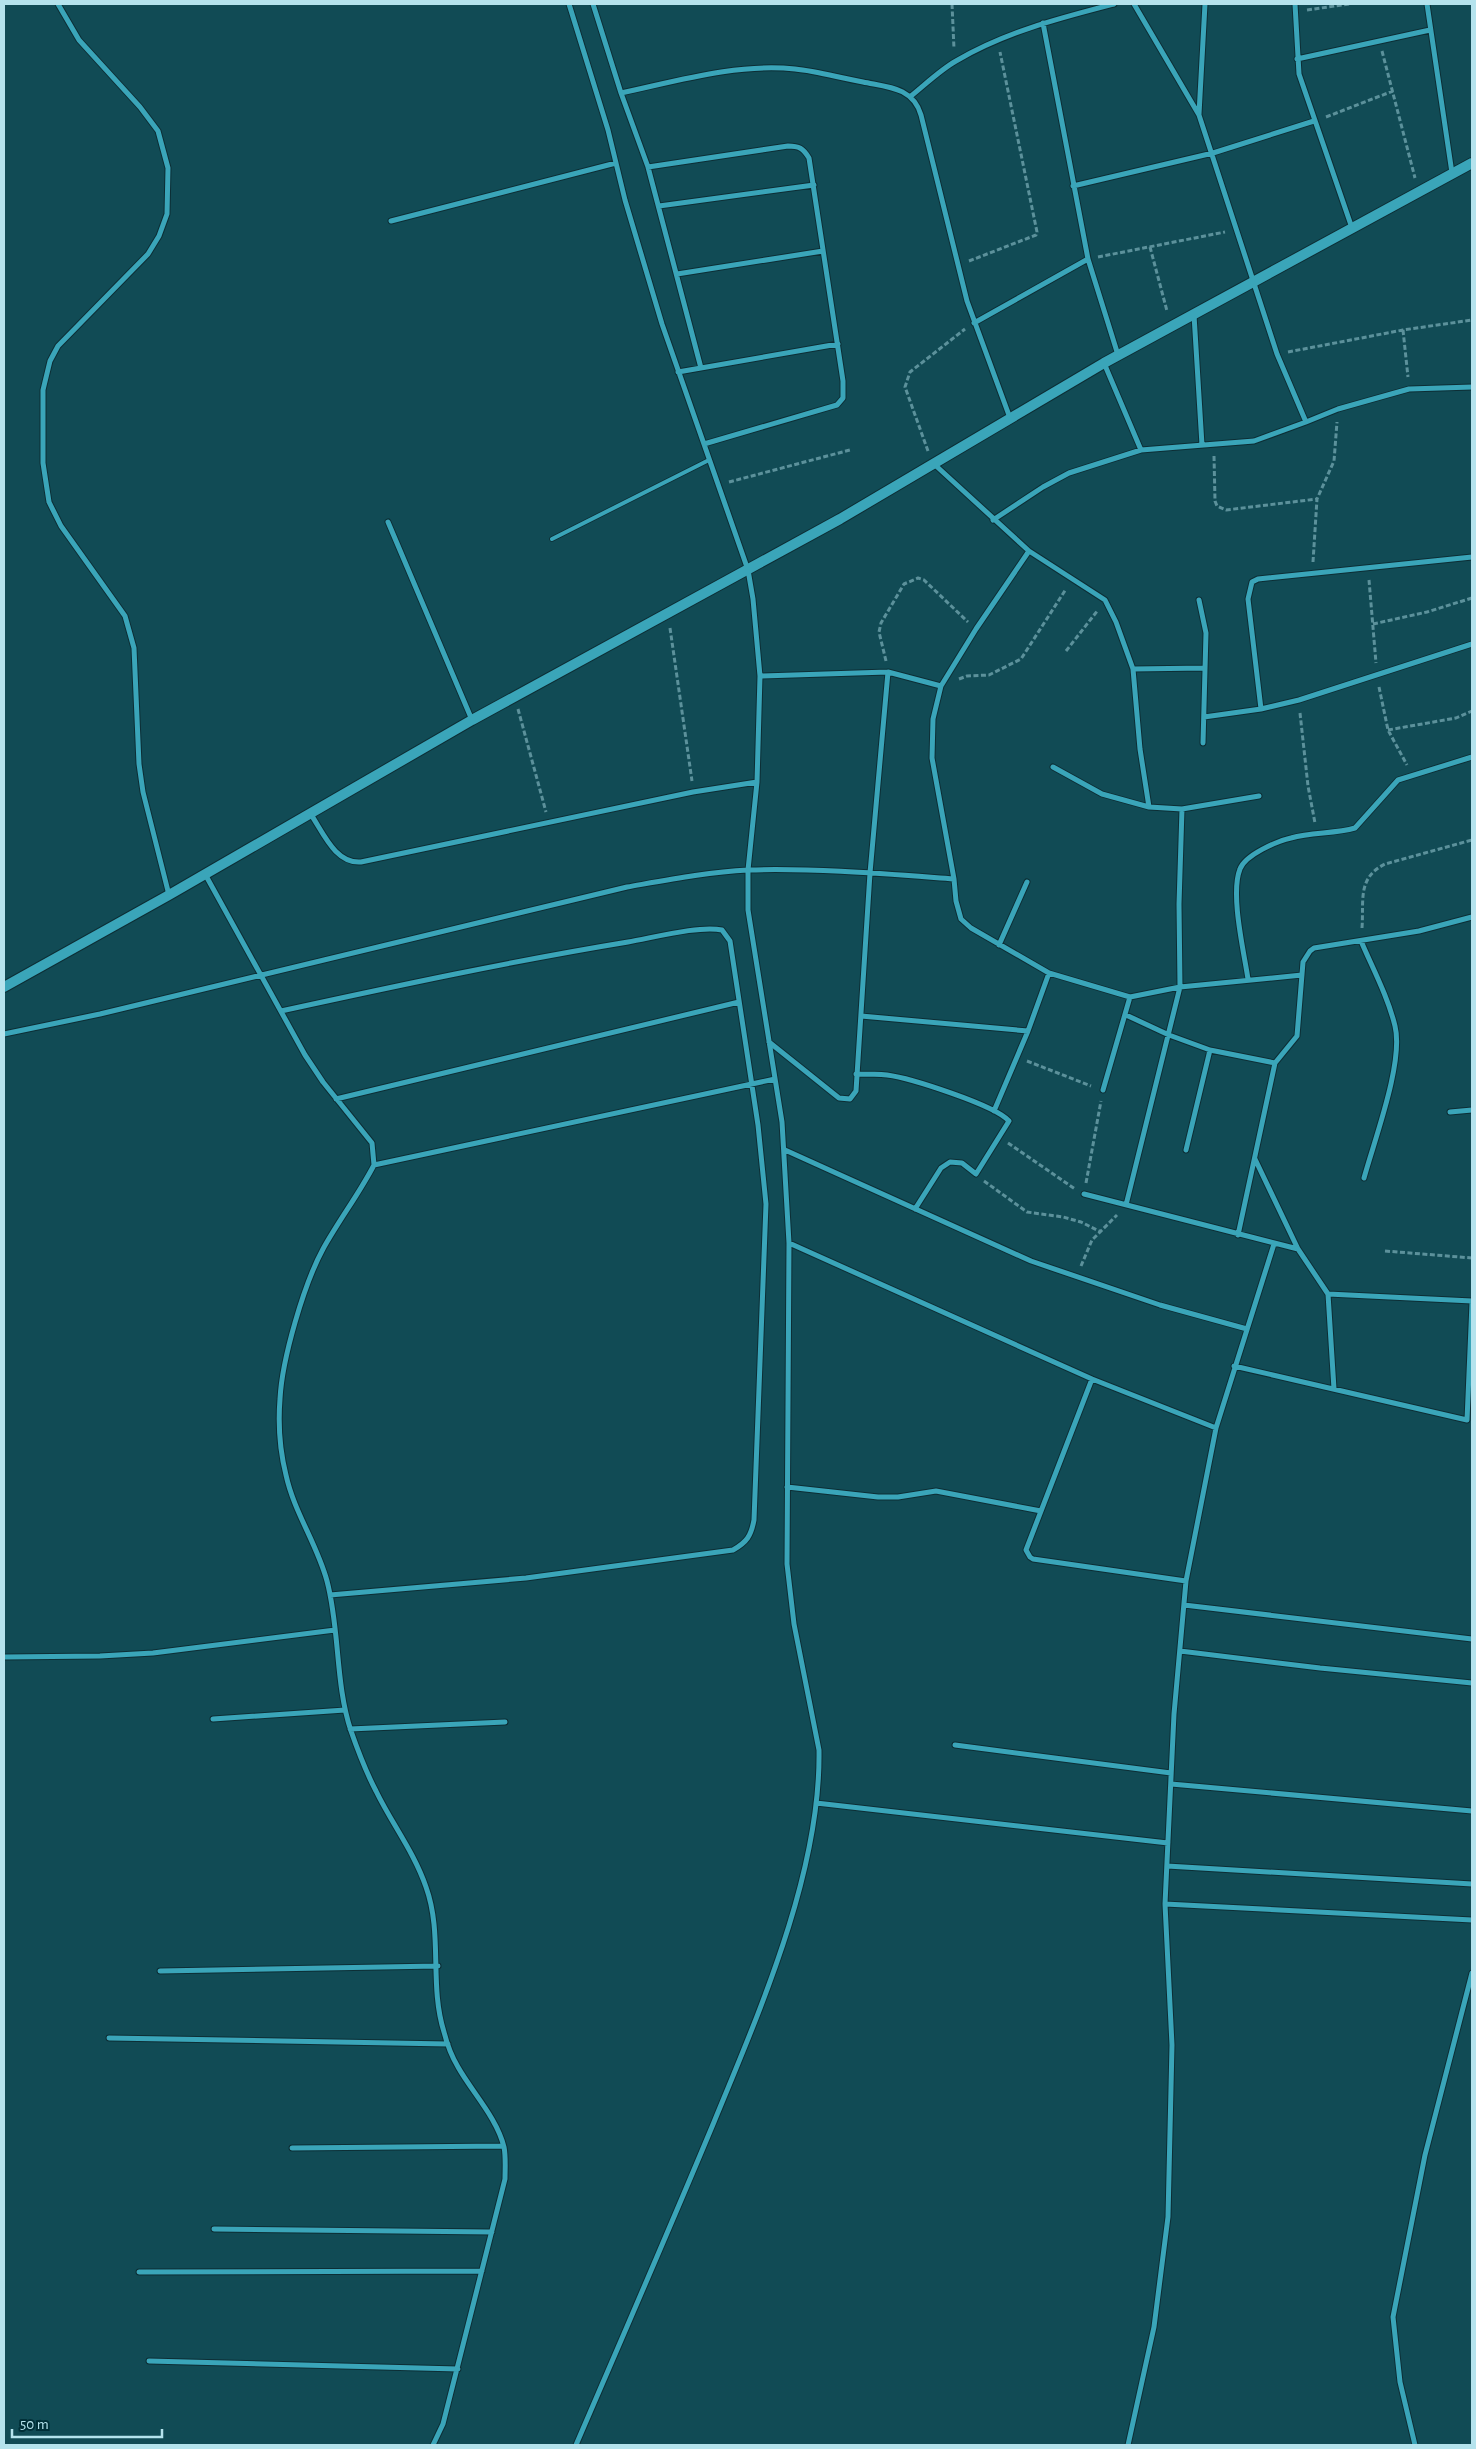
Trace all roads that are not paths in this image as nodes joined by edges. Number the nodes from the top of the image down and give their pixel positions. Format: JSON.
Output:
{"nodes":[{"id":1,"x":58,"y":4,"type":"edge"},
{"id":2,"x":569,"y":4,"type":"edge"},
{"id":3,"x":593,"y":4,"type":"edge"},
{"id":4,"x":1114,"y":4,"type":"edge"},
{"id":5,"x":1134,"y":4,"type":"edge"},
{"id":6,"x":1205,"y":4,"type":"edge"},
{"id":7,"x":1295,"y":4,"type":"edge"},
{"id":8,"x":1427,"y":4,"type":"edge"},
{"id":9,"x":1043,"y":23,"type":"junction"},
{"id":10,"x":1430,"y":30,"type":"junction"},
{"id":11,"x":1297,"y":59,"type":"junction"},
{"id":12,"x":621,"y":93,"type":"junction"},
{"id":13,"x":911,"y":96,"type":"junction"},
{"id":14,"x":1199,"y":115,"type":"junction"},
{"id":15,"x":1314,"y":121,"type":"junction"},
{"id":16,"x":1214,"y":153,"type":"junction"},
{"id":17,"x":616,"y":162,"type":"junction"},
{"id":18,"x":1472,"y":162,"type":"edge"},
{"id":19,"x":648,"y":166,"type":"junction"},
{"id":20,"x":1452,"y":174,"type":"junction"},
{"id":21,"x":814,"y":184,"type":"junction"},
{"id":22,"x":1073,"y":186,"type":"junction"},
{"id":23,"x":659,"y":206,"type":"junction"},
{"id":24,"x":391,"y":220,"type":"dead end"},
{"id":25,"x":1352,"y":228,"type":"junction"},
{"id":26,"x":823,"y":250,"type":"junction"},
{"id":27,"x":1088,"y":260,"type":"junction"},
{"id":28,"x":677,"y":274,"type":"junction"},
{"id":29,"x":1254,"y":282,"type":"junction"},
{"id":30,"x":1194,"y":315,"type":"junction"},
{"id":31,"x":974,"y":323,"type":"junction"},
{"id":32,"x":838,"y":344,"type":"junction"},
{"id":33,"x":1118,"y":356,"type":"junction"},
{"id":34,"x":1104,"y":363,"type":"junction"},
{"id":35,"x":701,"y":368,"type":"junction"},
{"id":36,"x":678,"y":372,"type":"junction"},
{"id":37,"x":1472,"y":387,"type":"edge"},
{"id":38,"x":1011,"y":418,"type":"junction"},
{"id":39,"x":1306,"y":422,"type":"junction"},
{"id":40,"x":704,"y":444,"type":"junction"},
{"id":41,"x":1202,"y":445,"type":"junction"},
{"id":42,"x":1141,"y":450,"type":"junction"},
{"id":43,"x":710,"y":460,"type":"junction"},
{"id":44,"x":932,"y":463,"type":"junction"},
{"id":45,"x":993,"y":520,"type":"junction"},
{"id":46,"x":388,"y":522,"type":"dead end"},
{"id":47,"x":552,"y":539,"type":"dead end"},
{"id":48,"x":1029,"y":551,"type":"junction"},
{"id":49,"x":1472,"y":557,"type":"edge"},
{"id":50,"x":748,"y":570,"type":"junction"},
{"id":51,"x":1199,"y":600,"type":"dead end"},
{"id":52,"x":1472,"y":644,"type":"edge"},
{"id":53,"x":1205,"y":668,"type":"junction"},
{"id":54,"x":1133,"y":669,"type":"junction"},
{"id":55,"x":888,"y":672,"type":"junction"},
{"id":56,"x":760,"y":676,"type":"junction"},
{"id":57,"x":941,"y":686,"type":"junction"},
{"id":58,"x":1261,"y":709,"type":"junction"},
{"id":59,"x":1204,"y":717,"type":"junction"},
{"id":60,"x":472,"y":720,"type":"junction"},
{"id":61,"x":1203,"y":743,"type":"dead end"},
{"id":62,"x":1472,"y":757,"type":"edge"},
{"id":63,"x":1053,"y":766,"type":"dead end"},
{"id":64,"x":757,"y":782,"type":"junction"},
{"id":65,"x":1260,"y":796,"type":"dead end"},
{"id":66,"x":1149,"y":807,"type":"junction"},
{"id":67,"x":1182,"y":809,"type":"junction"},
{"id":68,"x":310,"y":812,"type":"junction"},
{"id":69,"x":748,"y":870,"type":"junction"},
{"id":70,"x":870,"y":873,"type":"junction"},
{"id":71,"x":205,"y":874,"type":"junction"},
{"id":72,"x":954,"y":879,"type":"junction"},
{"id":73,"x":1027,"y":882,"type":"dead end"},
{"id":74,"x":169,"y":895,"type":"junction"},
{"id":75,"x":1472,"y":917,"type":"edge"},
{"id":76,"x":1361,"y":941,"type":"junction"},
{"id":77,"x":999,"y":945,"type":"junction"},
{"id":78,"x":1049,"y":973,"type":"junction"},
{"id":79,"x":261,"y":974,"type":"junction"},
{"id":80,"x":1302,"y":975,"type":"junction"},
{"id":81,"x":1248,"y":979,"type":"junction"},
{"id":82,"x":4,"y":986,"type":"edge"},
{"id":83,"x":1180,"y":987,"type":"junction"},
{"id":84,"x":1130,"y":997,"type":"junction"},
{"id":85,"x":739,"y":1002,"type":"junction"},
{"id":86,"x":281,"y":1011,"type":"junction"},
{"id":87,"x":1126,"y":1015,"type":"junction"},
{"id":88,"x":861,"y":1016,"type":"junction"},
{"id":89,"x":1028,"y":1031,"type":"junction"},
{"id":90,"x":4,"y":1034,"type":"edge"},
{"id":91,"x":1170,"y":1035,"type":"junction"},
{"id":92,"x":769,"y":1041,"type":"junction"},
{"id":93,"x":1210,"y":1050,"type":"junction"},
{"id":94,"x":1275,"y":1063,"type":"junction"},
{"id":95,"x":856,"y":1074,"type":"junction"},
{"id":96,"x":775,"y":1079,"type":"junction"},
{"id":97,"x":752,"y":1084,"type":"junction"},
{"id":98,"x":1103,"y":1090,"type":"road end"},
{"id":99,"x":336,"y":1099,"type":"junction"},
{"id":100,"x":1472,"y":1110,"type":"edge"},
{"id":101,"x":994,"y":1111,"type":"junction"},
{"id":102,"x":1450,"y":1112,"type":"dead end"},
{"id":103,"x":785,"y":1150,"type":"junction"},
{"id":104,"x":1186,"y":1150,"type":"dead end"},
{"id":105,"x":1256,"y":1159,"type":"junction"},
{"id":106,"x":374,"y":1165,"type":"junction"},
{"id":107,"x":1364,"y":1178,"type":"dead end"},
{"id":108,"x":1084,"y":1194,"type":"road end"},
{"id":109,"x":1126,"y":1205,"type":"junction"},
{"id":110,"x":915,"y":1209,"type":"junction"},
{"id":111,"x":1238,"y":1235,"type":"junction"},
{"id":112,"x":789,"y":1243,"type":"junction"},
{"id":113,"x":1274,"y":1244,"type":"junction"},
{"id":114,"x":1298,"y":1248,"type":"junction"},
{"id":115,"x":1328,"y":1294,"type":"junction"},
{"id":116,"x":1472,"y":1302,"type":"edge"},
{"id":117,"x":1247,"y":1328,"type":"junction"},
{"id":118,"x":1234,"y":1366,"type":"junction"},
{"id":119,"x":1092,"y":1380,"type":"junction"},
{"id":120,"x":1334,"y":1390,"type":"junction"},
{"id":121,"x":1469,"y":1422,"type":"edge"},
{"id":122,"x":1216,"y":1428,"type":"junction"},
{"id":123,"x":787,"y":1487,"type":"junction"},
{"id":124,"x":1041,"y":1511,"type":"junction"},
{"id":125,"x":1186,"y":1581,"type":"junction"},
{"id":126,"x":330,"y":1595,"type":"junction"},
{"id":127,"x":1184,"y":1605,"type":"junction"},
{"id":128,"x":335,"y":1630,"type":"junction"},
{"id":129,"x":1472,"y":1639,"type":"edge"},
{"id":130,"x":1180,"y":1651,"type":"junction"},
{"id":131,"x":4,"y":1658,"type":"edge"},
{"id":132,"x":1472,"y":1683,"type":"edge"},
{"id":133,"x":345,"y":1710,"type":"junction"},
{"id":134,"x":213,"y":1719,"type":"dead end"},
{"id":135,"x":505,"y":1722,"type":"dead end"},
{"id":136,"x":350,"y":1729,"type":"junction"},
{"id":137,"x":954,"y":1745,"type":"dead end"},
{"id":138,"x":1172,"y":1773,"type":"junction"},
{"id":139,"x":1171,"y":1784,"type":"junction"},
{"id":140,"x":816,"y":1802,"type":"junction"},
{"id":141,"x":1472,"y":1811,"type":"edge"},
{"id":142,"x":1168,"y":1843,"type":"junction"},
{"id":143,"x":1167,"y":1866,"type":"junction"},
{"id":144,"x":1472,"y":1884,"type":"edge"},
{"id":145,"x":1165,"y":1904,"type":"junction"},
{"id":146,"x":1472,"y":1920,"type":"edge"},
{"id":147,"x":438,"y":1966,"type":"junction"},
{"id":148,"x":160,"y":1971,"type":"dead end"},
{"id":149,"x":1472,"y":1973,"type":"edge"},
{"id":150,"x":109,"y":2038,"type":"dead end"},
{"id":151,"x":448,"y":2044,"type":"junction"},
{"id":152,"x":504,"y":2146,"type":"junction"},
{"id":153,"x":292,"y":2148,"type":"dead end"},
{"id":154,"x":214,"y":2229,"type":"dead end"},
{"id":155,"x":492,"y":2232,"type":"junction"},
{"id":156,"x":482,"y":2271,"type":"junction"},
{"id":157,"x":139,"y":2272,"type":"dead end"},
{"id":158,"x":149,"y":2361,"type":"dead end"},
{"id":159,"x":458,"y":2368,"type":"junction"},
{"id":160,"x":433,"y":2445,"type":"edge"},
{"id":161,"x":576,"y":2445,"type":"edge"},
{"id":162,"x":1128,"y":2445,"type":"edge"},
{"id":163,"x":1415,"y":2445,"type":"edge"}],
"edges":[{"from":1,"to":74,"type":"street"},
{"from":2,"to":17,"type":"street"},
{"from":3,"to":12,"type":"street"},
{"from":4,"to":9,"type":"street"},
{"from":5,"to":14,"type":"street"},
{"from":6,"to":14,"type":"street"},
{"from":7,"to":11,"type":"street"},
{"from":8,"to":10,"type":"street"},
{"from":9,"to":13,"type":"street"},
{"from":9,"to":22,"type":"street"},
{"from":10,"to":11,"type":"street"},
{"from":10,"to":20,"type":"street"},
{"from":11,"to":15,"type":"street"},
{"from":12,"to":13,"type":"street"},
{"from":12,"to":19,"type":"street"},
{"from":13,"to":31,"type":"street"},
{"from":14,"to":16,"type":"street"},
{"from":15,"to":16,"type":"street"},
{"from":15,"to":25,"type":"street"},
{"from":16,"to":22,"type":"street"},
{"from":16,"to":29,"type":"street"},
{"from":17,"to":24,"type":"street"},
{"from":17,"to":36,"type":"street"},
{"from":18,"to":20,"type":"street"},
{"from":19,"to":21,"type":"street"},
{"from":19,"to":23,"type":"street"},
{"from":20,"to":25,"type":"street"},
{"from":21,"to":23,"type":"street"},
{"from":21,"to":26,"type":"street"},
{"from":22,"to":27,"type":"street"},
{"from":23,"to":28,"type":"street"},
{"from":25,"to":29,"type":"street"},
{"from":26,"to":28,"type":"street"},
{"from":26,"to":32,"type":"street"},
{"from":27,"to":31,"type":"street"},
{"from":27,"to":33,"type":"street"},
{"from":28,"to":35,"type":"street"},
{"from":29,"to":30,"type":"street"},
{"from":29,"to":39,"type":"street"},
{"from":30,"to":33,"type":"street"},
{"from":30,"to":41,"type":"street"},
{"from":31,"to":38,"type":"street"},
{"from":32,"to":35,"type":"street"},
{"from":32,"to":40,"type":"street"},
{"from":33,"to":34,"type":"street"},
{"from":34,"to":38,"type":"street"},
{"from":34,"to":42,"type":"street"},
{"from":35,"to":36,"type":"street"},
{"from":36,"to":40,"type":"street"},
{"from":37,"to":39,"type":"street"},
{"from":38,"to":44,"type":"street"},
{"from":39,"to":41,"type":"street"},
{"from":40,"to":43,"type":"street"},
{"from":41,"to":42,"type":"street"},
{"from":42,"to":45,"type":"street"},
{"from":43,"to":47,"type":"lane"},
{"from":43,"to":50,"type":"street"},
{"from":44,"to":45,"type":"street"},
{"from":44,"to":50,"type":"street"},
{"from":45,"to":48,"type":"street"},
{"from":46,"to":60,"type":"street"},
{"from":48,"to":54,"type":"street"},
{"from":48,"to":57,"type":"street"},
{"from":49,"to":58,"type":"street"},
{"from":50,"to":56,"type":"street"},
{"from":50,"to":60,"type":"street"},
{"from":51,"to":53,"type":"street"},
{"from":52,"to":58,"type":"street"},
{"from":53,"to":54,"type":"street"},
{"from":53,"to":59,"type":"street"},
{"from":54,"to":66,"type":"street"},
{"from":55,"to":56,"type":"street"},
{"from":55,"to":57,"type":"street"},
{"from":55,"to":70,"type":"street"},
{"from":56,"to":64,"type":"street"},
{"from":57,"to":72,"type":"street"},
{"from":58,"to":59,"type":"street"},
{"from":59,"to":61,"type":"street"},
{"from":60,"to":68,"type":"street"},
{"from":62,"to":81,"type":"street"},
{"from":63,"to":66,"type":"street"},
{"from":64,"to":68,"type":"street"},
{"from":64,"to":69,"type":"street"},
{"from":65,"to":67,"type":"street"},
{"from":66,"to":67,"type":"street"},
{"from":67,"to":83,"type":"street"},
{"from":68,"to":71,"type":"street"},
{"from":69,"to":70,"type":"street"},
{"from":69,"to":79,"type":"street"},
{"from":69,"to":92,"type":"street"},
{"from":70,"to":72,"type":"street"},
{"from":70,"to":88,"type":"street"},
{"from":71,"to":74,"type":"street"},
{"from":71,"to":79,"type":"street"},
{"from":72,"to":77,"type":"street"},
{"from":73,"to":77,"type":"street"},
{"from":74,"to":82,"type":"street"},
{"from":75,"to":76,"type":"street"},
{"from":76,"to":80,"type":"street"},
{"from":76,"to":107,"type":"street"},
{"from":77,"to":78,"type":"street"},
{"from":78,"to":84,"type":"street"},
{"from":78,"to":89,"type":"street"},
{"from":79,"to":86,"type":"street"},
{"from":79,"to":90,"type":"street"},
{"from":80,"to":81,"type":"street"},
{"from":80,"to":94,"type":"street"},
{"from":81,"to":83,"type":"street"},
{"from":83,"to":84,"type":"street"},
{"from":83,"to":91,"type":"street"},
{"from":84,"to":87,"type":"street"},
{"from":85,"to":86,"type":"street"},
{"from":85,"to":97,"type":"street"},
{"from":85,"to":99,"type":"street"},
{"from":86,"to":99,"type":"street"},
{"from":87,"to":91,"type":"street"},
{"from":87,"to":98,"type":"street"},
{"from":88,"to":89,"type":"street"},
{"from":88,"to":95,"type":"street"},
{"from":89,"to":101,"type":"street"},
{"from":91,"to":93,"type":"street"},
{"from":91,"to":109,"type":"street"},
{"from":92,"to":95,"type":"street"},
{"from":92,"to":96,"type":"street"},
{"from":93,"to":94,"type":"street"},
{"from":93,"to":104,"type":"street"},
{"from":94,"to":105,"type":"street"},
{"from":95,"to":101,"type":"street"},
{"from":96,"to":97,"type":"street"},
{"from":96,"to":103,"type":"street"},
{"from":97,"to":106,"type":"street"},
{"from":97,"to":126,"type":"street"},
{"from":99,"to":106,"type":"street"},
{"from":100,"to":102,"type":"street"},
{"from":101,"to":110,"type":"street"},
{"from":103,"to":110,"type":"street"},
{"from":103,"to":112,"type":"street"},
{"from":105,"to":111,"type":"street"},
{"from":105,"to":114,"type":"street"},
{"from":106,"to":126,"type":"street"},
{"from":108,"to":109,"type":"street"},
{"from":109,"to":111,"type":"street"},
{"from":110,"to":117,"type":"street"},
{"from":111,"to":113,"type":"street"},
{"from":112,"to":119,"type":"street"},
{"from":112,"to":123,"type":"street"},
{"from":113,"to":114,"type":"street"},
{"from":113,"to":117,"type":"street"},
{"from":114,"to":115,"type":"street"},
{"from":115,"to":116,"type":"street"},
{"from":115,"to":120,"type":"street"},
{"from":116,"to":121,"type":"street"},
{"from":117,"to":118,"type":"street"},
{"from":118,"to":120,"type":"street"},
{"from":118,"to":122,"type":"street"},
{"from":119,"to":122,"type":"street"},
{"from":119,"to":124,"type":"street"},
{"from":120,"to":121,"type":"street"},
{"from":122,"to":125,"type":"street"},
{"from":123,"to":124,"type":"street"},
{"from":123,"to":140,"type":"street"},
{"from":124,"to":125,"type":"street"},
{"from":125,"to":127,"type":"street"},
{"from":126,"to":128,"type":"street"},
{"from":127,"to":129,"type":"street"},
{"from":127,"to":130,"type":"street"},
{"from":128,"to":131,"type":"street"},
{"from":128,"to":133,"type":"street"},
{"from":130,"to":132,"type":"street"},
{"from":130,"to":138,"type":"street"},
{"from":133,"to":134,"type":"street"},
{"from":133,"to":136,"type":"street"},
{"from":135,"to":136,"type":"street"},
{"from":136,"to":147,"type":"street"},
{"from":137,"to":138,"type":"street"},
{"from":138,"to":139,"type":"street"},
{"from":139,"to":141,"type":"street"},
{"from":139,"to":142,"type":"street"},
{"from":140,"to":142,"type":"street"},
{"from":140,"to":161,"type":"street"},
{"from":142,"to":143,"type":"street"},
{"from":143,"to":144,"type":"street"},
{"from":143,"to":145,"type":"street"},
{"from":145,"to":146,"type":"street"},
{"from":145,"to":162,"type":"street"},
{"from":147,"to":148,"type":"street"},
{"from":147,"to":151,"type":"street"},
{"from":149,"to":163,"type":"street"},
{"from":150,"to":151,"type":"street"},
{"from":151,"to":152,"type":"street"},
{"from":152,"to":153,"type":"street"},
{"from":152,"to":155,"type":"street"},
{"from":154,"to":155,"type":"street"},
{"from":155,"to":156,"type":"street"},
{"from":156,"to":157,"type":"street"},
{"from":156,"to":159,"type":"street"},
{"from":158,"to":159,"type":"street"},
{"from":159,"to":160,"type":"street"}]}
